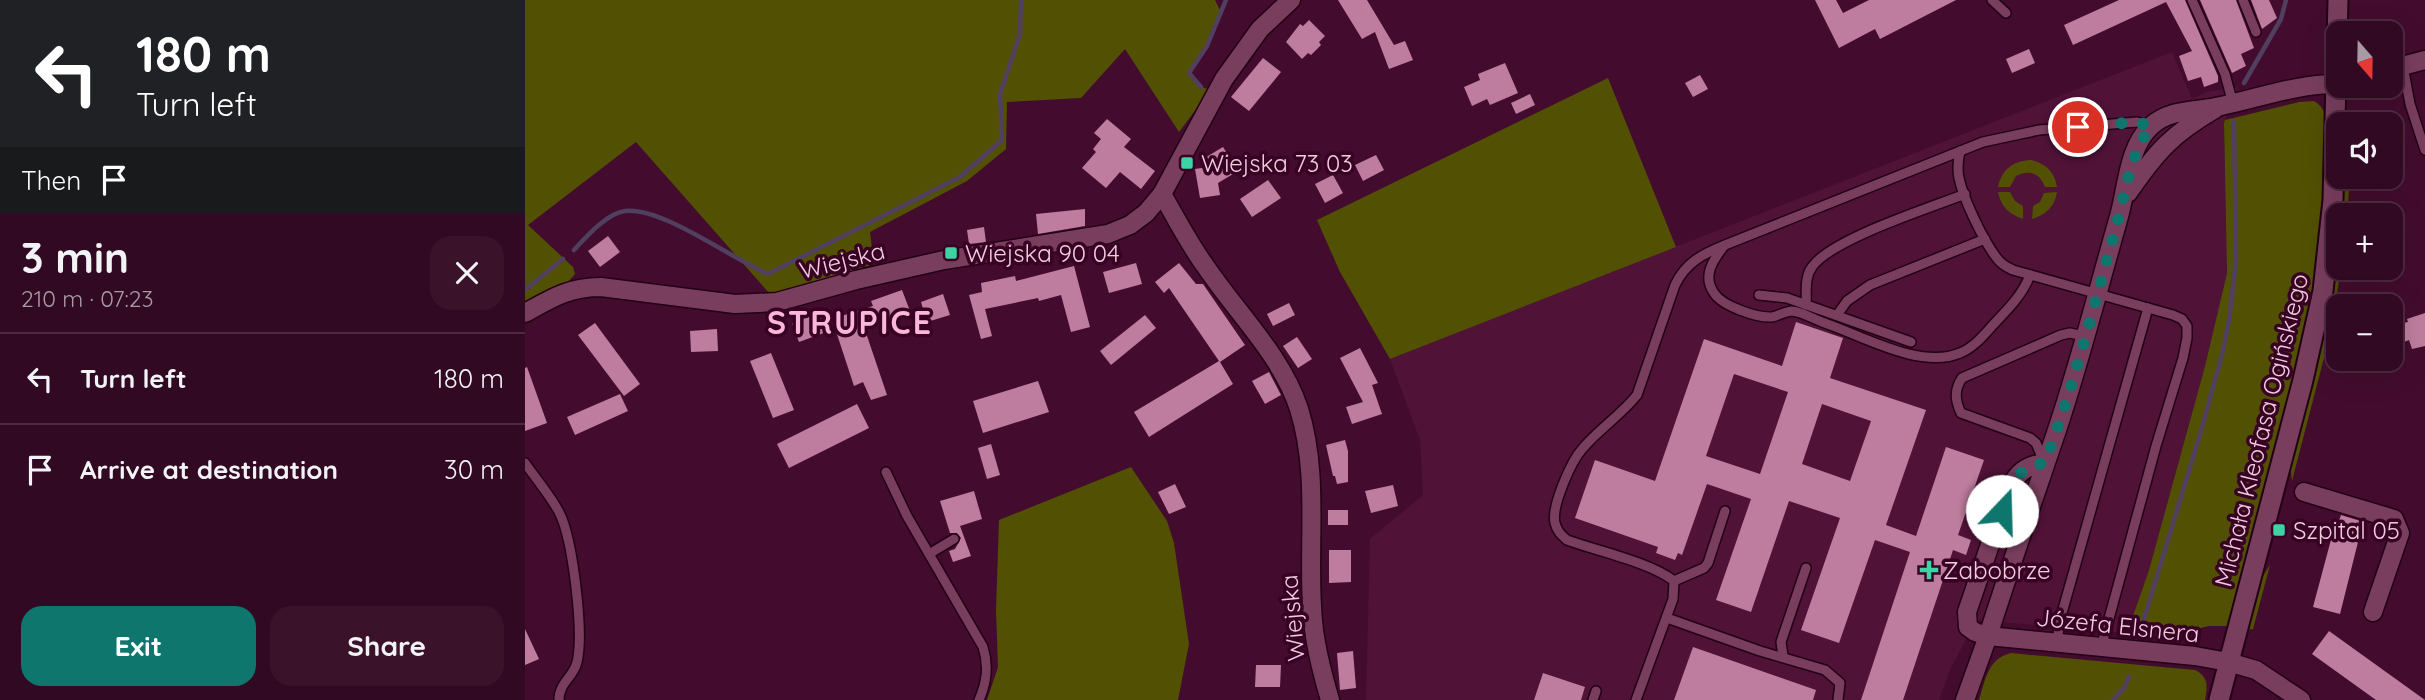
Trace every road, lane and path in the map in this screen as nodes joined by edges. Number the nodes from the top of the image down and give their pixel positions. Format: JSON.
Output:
{"nodes":[{"id":1,"x":1291,"y":0,"type":"edge"},
{"id":2,"x":1992,"y":0,"type":"edge"},
{"id":3,"x":2192,"y":0,"type":"edge"},
{"id":4,"x":2242,"y":0,"type":"edge"},
{"id":5,"x":2338,"y":0,"type":"edge"},
{"id":6,"x":2006,"y":13,"type":"dead end"},
{"id":7,"x":2338,"y":21,"type":"edge"},
{"id":8,"x":2256,"y":32,"type":"dead end"},
{"id":9,"x":2425,"y":60,"type":"edge"},
{"id":10,"x":2403,"y":66,"type":"edge"},
{"id":11,"x":2326,"y":80,"type":"edge"},
{"id":12,"x":2403,"y":85,"type":"edge"},
{"id":13,"x":2336,"y":98,"type":"edge"},
{"id":14,"x":2226,"y":105,"type":"junction"},
{"id":15,"x":2151,"y":126,"type":"junction"},
{"id":16,"x":1960,"y":150,"type":"junction"},
{"id":17,"x":2425,"y":150,"type":"edge"},
{"id":18,"x":1162,"y":194,"type":"junction"},
{"id":19,"x":1965,"y":194,"type":"junction"},
{"id":20,"x":2124,"y":199,"type":"junction"},
{"id":21,"x":1985,"y":239,"type":"junction"},
{"id":22,"x":1725,"y":245,"type":"junction"},
{"id":23,"x":2030,"y":275,"type":"junction"},
{"id":24,"x":2097,"y":293,"type":"junction"},
{"id":25,"x":1759,"y":295,"type":"dead end"},
{"id":26,"x":1806,"y":304,"type":"junction"},
{"id":27,"x":2148,"y":308,"type":"junction"},
{"id":28,"x":525,"y":313,"type":"edge"},
{"id":29,"x":1837,"y":315,"type":"junction"},
{"id":30,"x":2084,"y":336,"type":"junction"},
{"id":31,"x":1911,"y":342,"type":"dead end"},
{"id":32,"x":525,"y":463,"type":"edge"},
{"id":33,"x":2045,"y":463,"type":"junction"},
{"id":34,"x":887,"y":472,"type":"dead end"},
{"id":35,"x":2304,"y":492,"type":"dead end"},
{"id":36,"x":1724,"y":511,"type":"dead end"},
{"id":37,"x":954,"y":540,"type":"dead end"},
{"id":38,"x":929,"y":554,"type":"junction"},
{"id":39,"x":1806,"y":568,"type":"dead end"},
{"id":40,"x":1674,"y":581,"type":"junction"},
{"id":41,"x":2373,"y":612,"type":"dead end"},
{"id":42,"x":1667,"y":618,"type":"junction"},
{"id":43,"x":1987,"y":636,"type":"junction"},
{"id":44,"x":2057,"y":643,"type":"junction"},
{"id":45,"x":2101,"y":648,"type":"junction"},
{"id":46,"x":1783,"y":656,"type":"junction"},
{"id":47,"x":2228,"y":662,"type":"junction"},
{"id":48,"x":559,"y":700,"type":"edge"},
{"id":49,"x":979,"y":700,"type":"edge"},
{"id":50,"x":1330,"y":700,"type":"edge"},
{"id":51,"x":1636,"y":700,"type":"edge"},
{"id":52,"x":1838,"y":700,"type":"edge"},
{"id":53,"x":1965,"y":700,"type":"edge"},
{"id":54,"x":2219,"y":700,"type":"edge"},
{"id":55,"x":2301,"y":700,"type":"edge"}],
"edges":[{"from":1,"to":18,"type":"street","name":"Wiejska"},
{"from":2,"to":6,"type":"lane"},
{"from":3,"to":14,"type":"lane"},
{"from":4,"to":8,"type":"lane"},
{"from":5,"to":7,"type":"street","name":"Michała Kleofasa Ogińskiego"},
{"from":9,"to":10,"type":"street"},
{"from":11,"to":14,"type":"street"},
{"from":12,"to":17,"type":"lane"},
{"from":13,"to":47,"type":"street","name":"Michała Kleofasa Ogińskiego"},
{"from":14,"to":15,"type":"street"},
{"from":14,"to":20,"type":"street"},
{"from":15,"to":16,"type":"lane"},
{"from":15,"to":20,"type":"street"},
{"from":16,"to":19,"type":"lane"},
{"from":16,"to":22,"type":"lane"},
{"from":18,"to":28,"type":"street","name":"Wiejska"},
{"from":18,"to":50,"type":"street","name":"Wiejska"},
{"from":19,"to":21,"type":"lane"},
{"from":19,"to":26,"type":"lane"},
{"from":20,"to":24,"type":"street"},
{"from":21,"to":23,"type":"lane"},
{"from":21,"to":29,"type":"lane"},
{"from":22,"to":23,"type":"lane"},
{"from":22,"to":40,"type":"lane"},
{"from":23,"to":24,"type":"lane"},
{"from":24,"to":27,"type":"lane"},
{"from":24,"to":30,"type":"street"},
{"from":25,"to":26,"type":"lane"},
{"from":26,"to":29,"type":"lane"},
{"from":27,"to":44,"type":"lane"},
{"from":27,"to":45,"type":"lane"},
{"from":29,"to":31,"type":"lane"},
{"from":30,"to":33,"type":"street"},
{"from":30,"to":33,"type":"lane"},
{"from":32,"to":48,"type":"lane"},
{"from":33,"to":43,"type":"street"},
{"from":33,"to":43,"type":"street"},
{"from":34,"to":38,"type":"lane"},
{"from":35,"to":41,"type":"street"},
{"from":36,"to":40,"type":"lane"},
{"from":37,"to":38,"type":"lane"},
{"from":38,"to":49,"type":"lane"},
{"from":39,"to":46,"type":"lane"},
{"from":40,"to":42,"type":"lane"},
{"from":42,"to":46,"type":"lane"},
{"from":42,"to":51,"type":"lane"},
{"from":43,"to":44,"type":"street","name":"Józefa Elsnera"},
{"from":43,"to":53,"type":"street"},
{"from":44,"to":45,"type":"street","name":"Józefa Elsnera"},
{"from":45,"to":47,"type":"street","name":"Józefa Elsnera"},
{"from":46,"to":52,"type":"lane"},
{"from":47,"to":54,"type":"street","name":"Michała Kleofasa Ogińskiego"},
{"from":47,"to":55,"type":"street","name":"Józefa Elsnera"}]}
